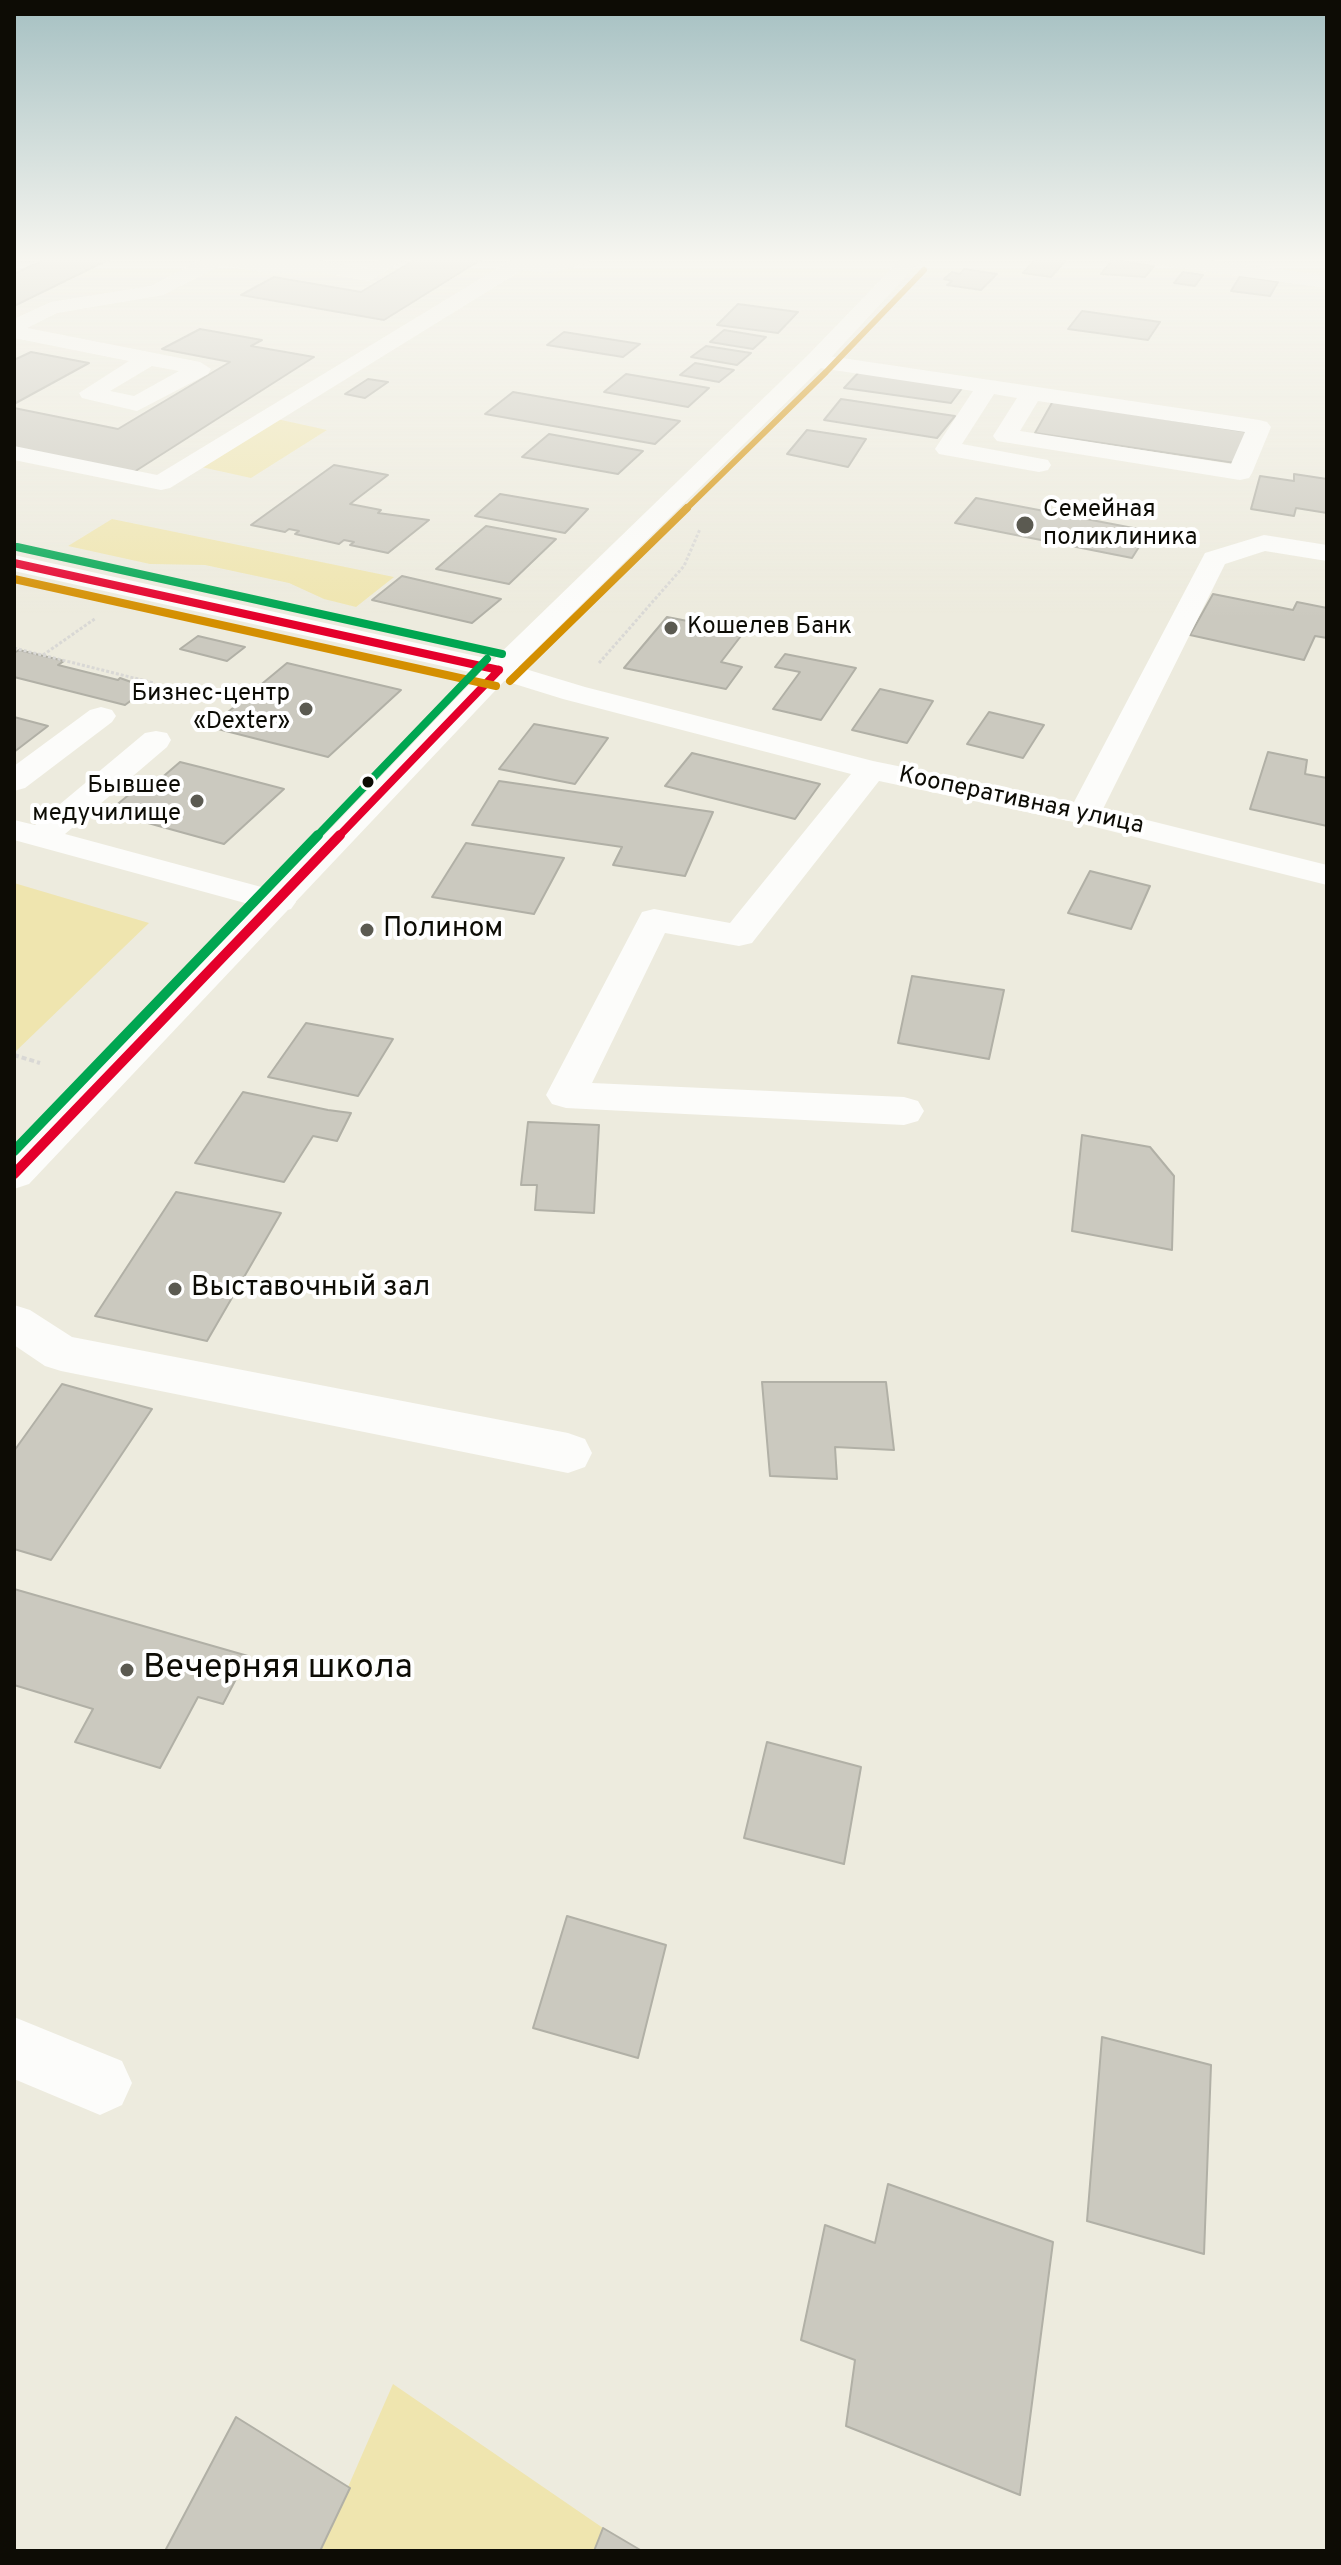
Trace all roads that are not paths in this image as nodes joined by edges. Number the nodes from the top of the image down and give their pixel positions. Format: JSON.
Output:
{"nodes":[{"id":1,"x":332,"y":379,"type":"edge"},
{"id":2,"x":797,"y":379,"type":"edge"},
{"id":3,"x":937,"y":379,"type":"edge"},
{"id":4,"x":988,"y":386,"type":"junction"},
{"id":5,"x":1032,"y":392,"type":"junction"},
{"id":6,"x":14,"y":453,"type":"edge"},
{"id":7,"x":1057,"y":468,"type":"dead end"},
{"id":8,"x":1327,"y":553,"type":"edge"},
{"id":9,"x":14,"y":563,"type":"edge"},
{"id":10,"x":499,"y":670,"type":"junction"},
{"id":11,"x":101,"y":716,"type":"dead end"},
{"id":12,"x":156,"y":740,"type":"dead end"},
{"id":13,"x":871,"y":770,"type":"junction"},
{"id":14,"x":14,"y":781,"type":"edge"},
{"id":15,"x":1084,"y":814,"type":"junction"},
{"id":16,"x":28,"y":833,"type":"edge"},
{"id":17,"x":1327,"y":875,"type":"edge"},
{"id":18,"x":279,"y":902,"type":"junction"},
{"id":19,"x":904,"y":1111,"type":"dead end"},
{"id":20,"x":14,"y":1174,"type":"edge"},
{"id":21,"x":14,"y":1322,"type":"edge"},
{"id":22,"x":568,"y":1453,"type":"dead end"},
{"id":23,"x":14,"y":2048,"type":"edge"},
{"id":24,"x":100,"y":2083,"type":"dead end"}],
"edges":[{"from":1,"to":6,"type":"main road"},
{"from":2,"to":10,"type":"main road"},
{"from":3,"to":4,"type":"main road"},
{"from":4,"to":5,"type":"main road"},
{"from":4,"to":7,"type":"main road"},
{"from":5,"to":5,"type":"main road"},
{"from":8,"to":15,"type":"main road"},
{"from":9,"to":10,"type":"main road","name":"Кооперативная улица"},
{"from":10,"to":13,"type":"main road","name":"Кооперативная улица"},
{"from":10,"to":18,"type":"main road"},
{"from":11,"to":14,"type":"main road"},
{"from":12,"to":16,"type":"main road"},
{"from":13,"to":15,"type":"main road","name":"Кооперативная улица"},
{"from":13,"to":19,"type":"main road"},
{"from":15,"to":17,"type":"main road","name":"Кооперативная улица"},
{"from":16,"to":18,"type":"main road"},
{"from":18,"to":20,"type":"main road"},
{"from":21,"to":22,"type":"main road"},
{"from":23,"to":24,"type":"main road"}]}
